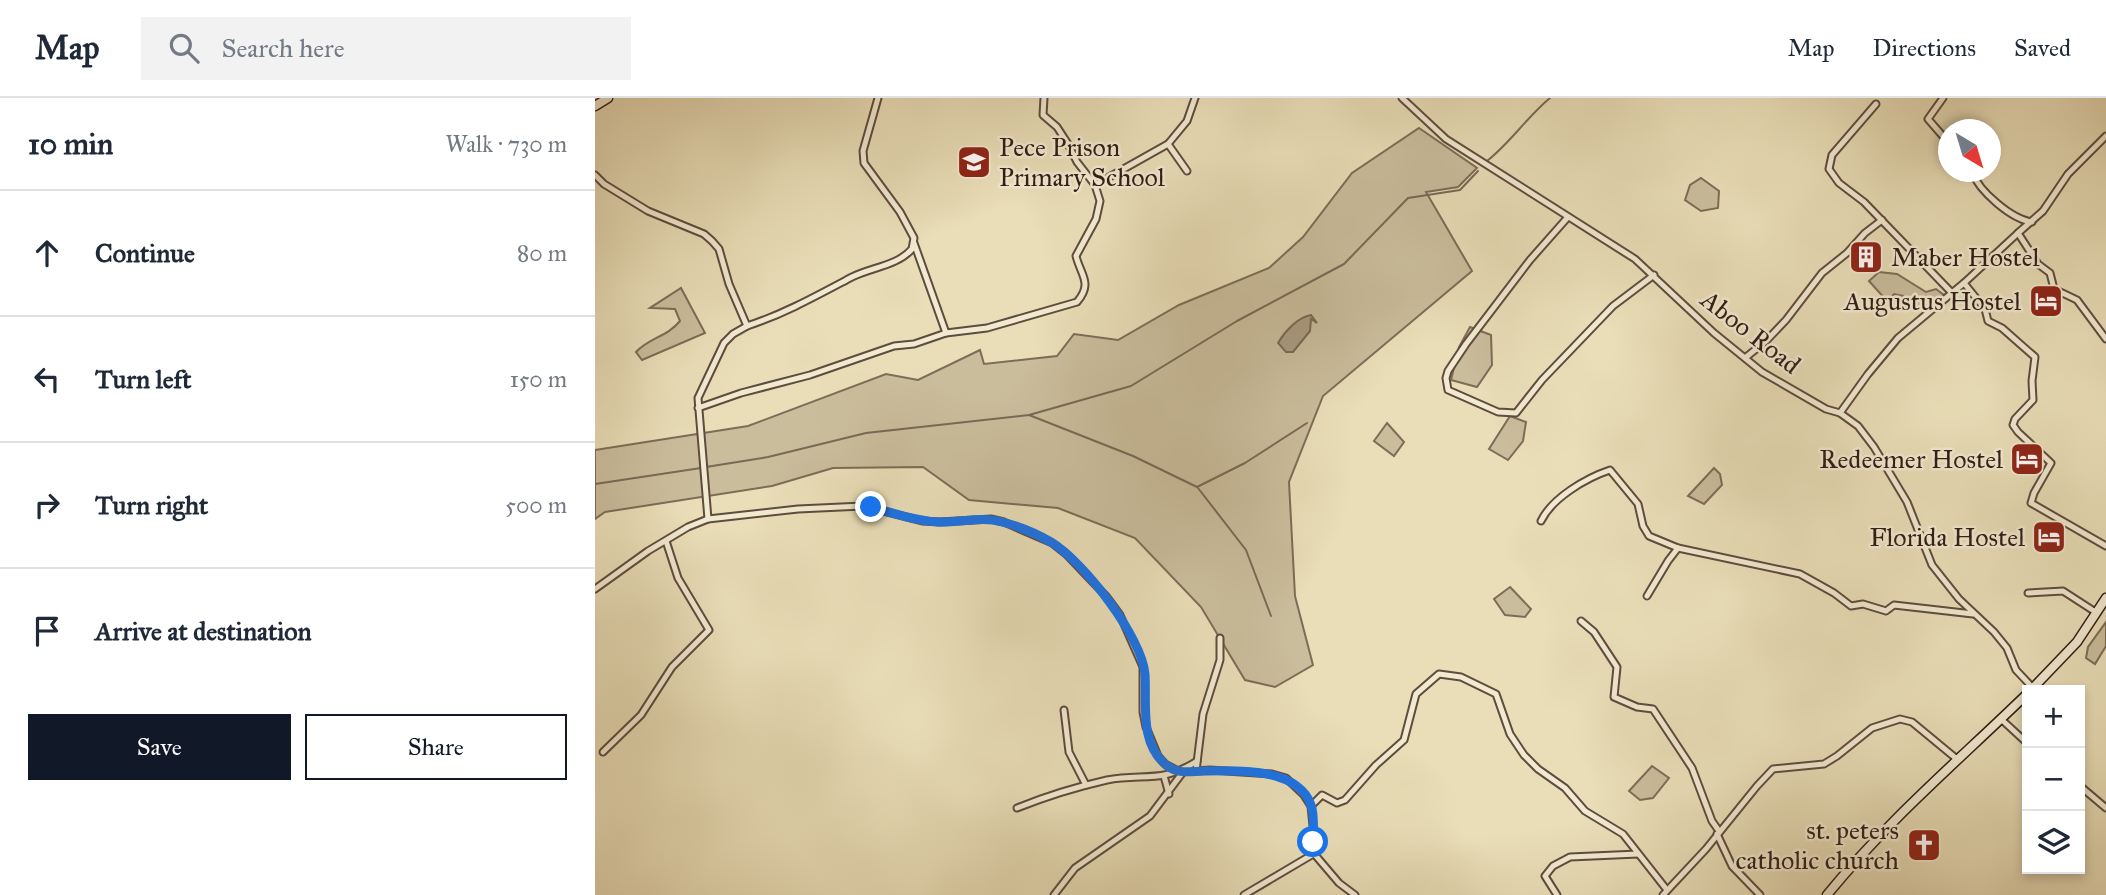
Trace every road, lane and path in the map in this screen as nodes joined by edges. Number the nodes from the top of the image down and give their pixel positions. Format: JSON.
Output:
{"nodes":[{"id":1,"x":608,"y":98,"type":"edge"},
{"id":2,"x":878,"y":98,"type":"edge"},
{"id":3,"x":1044,"y":98,"type":"edge"},
{"id":4,"x":1195,"y":98,"type":"edge"},
{"id":5,"x":1402,"y":98,"type":"edge"},
{"id":6,"x":1943,"y":98,"type":"edge"},
{"id":7,"x":1876,"y":104,"type":"dead end"},
{"id":8,"x":595,"y":106,"type":"edge"},
{"id":9,"x":1938,"y":130,"type":"edge"},
{"id":10,"x":2106,"y":136,"type":"edge"},
{"id":11,"x":1168,"y":144,"type":"junction"},
{"id":12,"x":1187,"y":171,"type":"dead end"},
{"id":13,"x":595,"y":175,"type":"edge"},
{"id":14,"x":1978,"y":182,"type":"edge"},
{"id":15,"x":1095,"y":185,"type":"junction"},
{"id":16,"x":1568,"y":217,"type":"junction"},
{"id":17,"x":1882,"y":220,"type":"junction"},
{"id":18,"x":2032,"y":222,"type":"junction"},
{"id":19,"x":2018,"y":233,"type":"junction"},
{"id":20,"x":914,"y":243,"type":"junction"},
{"id":21,"x":1654,"y":275,"type":"junction"},
{"id":22,"x":1963,"y":283,"type":"junction"},
{"id":23,"x":1952,"y":293,"type":"junction"},
{"id":24,"x":747,"y":326,"type":"junction"},
{"id":25,"x":946,"y":332,"type":"junction"},
{"id":26,"x":2106,"y":339,"type":"edge"},
{"id":27,"x":1745,"y":358,"type":"junction"},
{"id":28,"x":698,"y":408,"type":"junction"},
{"id":29,"x":1840,"y":413,"type":"junction"},
{"id":30,"x":708,"y":519,"type":"junction"},
{"id":31,"x":1541,"y":521,"type":"dead end"},
{"id":32,"x":666,"y":541,"type":"junction"},
{"id":33,"x":2106,"y":546,"type":"edge"},
{"id":34,"x":1678,"y":548,"type":"junction"},
{"id":35,"x":595,"y":589,"type":"edge"},
{"id":36,"x":2028,"y":593,"type":"dead end"},
{"id":37,"x":1647,"y":596,"type":"dead end"},
{"id":38,"x":2106,"y":598,"type":"edge"},
{"id":39,"x":2098,"y":613,"type":"junction"},
{"id":40,"x":1973,"y":614,"type":"junction"},
{"id":41,"x":1581,"y":621,"type":"dead end"},
{"id":42,"x":1220,"y":638,"type":"dead end"},
{"id":43,"x":2026,"y":685,"type":"edge"},
{"id":44,"x":2036,"y":685,"type":"edge"},
{"id":45,"x":2022,"y":699,"type":"edge"},
{"id":46,"x":1064,"y":710,"type":"dead end"},
{"id":47,"x":2001,"y":719,"type":"junction"},
{"id":48,"x":2022,"y":738,"type":"edge"},
{"id":49,"x":603,"y":752,"type":"dead end"},
{"id":50,"x":1958,"y":760,"type":"junction"},
{"id":51,"x":1197,"y":761,"type":"junction"},
{"id":52,"x":1196,"y":771,"type":"junction"},
{"id":53,"x":1181,"y":772,"type":"junction"},
{"id":54,"x":1164,"y":776,"type":"junction"},
{"id":55,"x":1086,"y":785,"type":"junction"},
{"id":56,"x":2085,"y":790,"type":"edge"},
{"id":57,"x":1169,"y":794,"type":"junction"},
{"id":58,"x":1311,"y":806,"type":"junction"},
{"id":59,"x":1017,"y":808,"type":"dead end"},
{"id":60,"x":2106,"y":808,"type":"edge"},
{"id":61,"x":1718,"y":832,"type":"junction"},
{"id":62,"x":1315,"y":853,"type":"junction"},
{"id":63,"x":1638,"y":854,"type":"junction"},
{"id":64,"x":1665,"y":893,"type":"edge"},
{"id":65,"x":1054,"y":895,"type":"edge"},
{"id":66,"x":1244,"y":895,"type":"edge"},
{"id":67,"x":1355,"y":895,"type":"edge"},
{"id":68,"x":1556,"y":895,"type":"edge"},
{"id":69,"x":1760,"y":895,"type":"edge"},
{"id":70,"x":1827,"y":895,"type":"edge"}],
"edges":[{"from":1,"to":8,"type":"street"},
{"from":2,"to":20,"type":"street"},
{"from":3,"to":15,"type":"street"},
{"from":4,"to":11,"type":"street"},
{"from":5,"to":16,"type":"street","name":"Aboo Road"},
{"from":6,"to":9,"type":"street"},
{"from":7,"to":17,"type":"street"},
{"from":10,"to":18,"type":"street"},
{"from":11,"to":12,"type":"street"},
{"from":11,"to":15,"type":"street"},
{"from":13,"to":24,"type":"street"},
{"from":14,"to":18,"type":"street"},
{"from":15,"to":25,"type":"street"},
{"from":16,"to":21,"type":"street","name":"Aboo Road"},
{"from":16,"to":21,"type":"street"},
{"from":17,"to":23,"type":"street"},
{"from":17,"to":27,"type":"street"},
{"from":18,"to":19,"type":"street"},
{"from":19,"to":22,"type":"street"},
{"from":19,"to":26,"type":"street"},
{"from":20,"to":24,"type":"street"},
{"from":20,"to":25,"type":"street"},
{"from":21,"to":27,"type":"street","name":"Aboo Road"},
{"from":22,"to":23,"type":"street"},
{"from":22,"to":33,"type":"street"},
{"from":23,"to":29,"type":"street"},
{"from":24,"to":28,"type":"street"},
{"from":25,"to":28,"type":"street"},
{"from":27,"to":29,"type":"street","name":"Aboo Road"},
{"from":28,"to":30,"type":"street"},
{"from":29,"to":40,"type":"street","name":"Aboo Road"},
{"from":30,"to":32,"type":"street"},
{"from":30,"to":53,"type":"street"},
{"from":31,"to":34,"type":"street"},
{"from":32,"to":35,"type":"street"},
{"from":32,"to":49,"type":"street"},
{"from":34,"to":37,"type":"street"},
{"from":34,"to":40,"type":"street"},
{"from":36,"to":39,"type":"street"},
{"from":38,"to":39,"type":"street"},
{"from":39,"to":44,"type":"street"},
{"from":40,"to":43,"type":"street","name":"Aboo Road"},
{"from":41,"to":61,"type":"street"},
{"from":42,"to":51,"type":"street"},
{"from":45,"to":47,"type":"street"},
{"from":46,"to":55,"type":"street"},
{"from":47,"to":48,"type":"street"},
{"from":47,"to":50,"type":"street"},
{"from":50,"to":61,"type":"street"},
{"from":50,"to":70,"type":"street"},
{"from":51,"to":52,"type":"street"},
{"from":51,"to":53,"type":"street"},
{"from":52,"to":53,"type":"street"},
{"from":52,"to":58,"type":"street"},
{"from":53,"to":54,"type":"street"},
{"from":53,"to":57,"type":"street"},
{"from":54,"to":55,"type":"street"},
{"from":54,"to":57,"type":"street"},
{"from":55,"to":59,"type":"street"},
{"from":56,"to":60,"type":"street"},
{"from":57,"to":65,"type":"street"},
{"from":58,"to":62,"type":"street"},
{"from":58,"to":63,"type":"street"},
{"from":61,"to":64,"type":"street"},
{"from":61,"to":69,"type":"street"},
{"from":62,"to":66,"type":"street"},
{"from":62,"to":67,"type":"street"},
{"from":63,"to":64,"type":"street"},
{"from":63,"to":68,"type":"street"}]}
